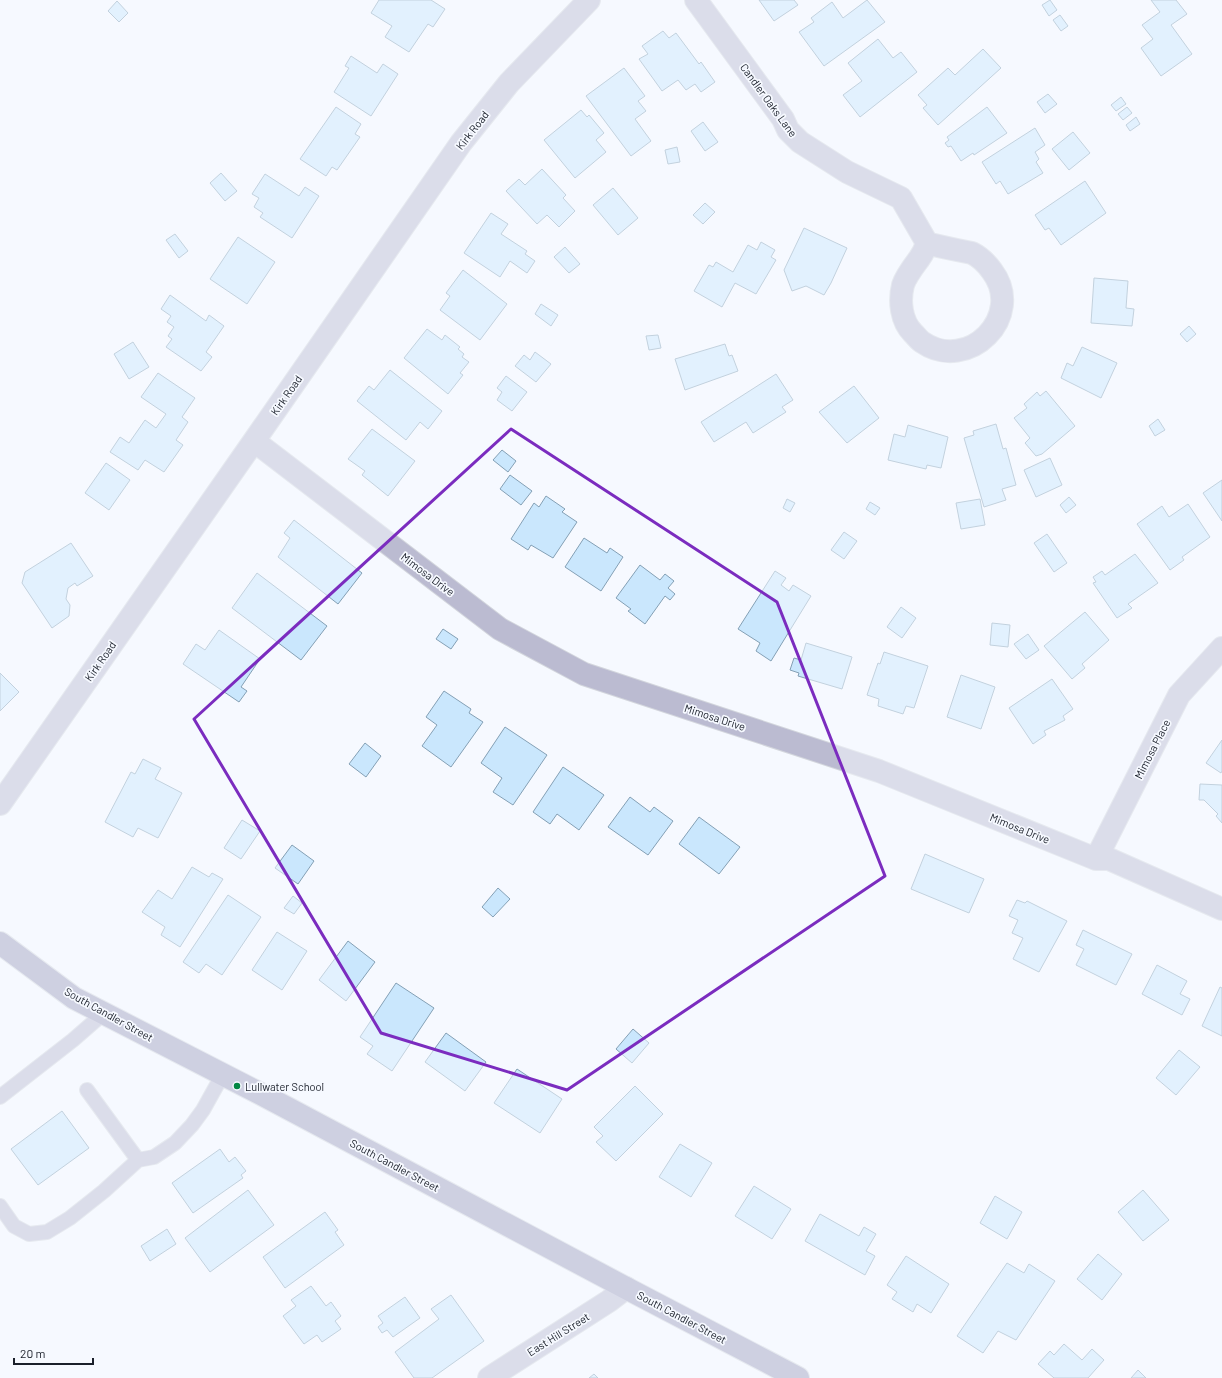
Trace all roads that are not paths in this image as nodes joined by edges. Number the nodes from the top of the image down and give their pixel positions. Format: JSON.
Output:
{"nodes":[{"id":1,"x":589,"y":0,"type":"edge"},
{"id":2,"x":696,"y":0,"type":"edge"},
{"id":3,"x":927,"y":243,"type":"junction"},
{"id":4,"x":254,"y":441,"type":"junction"},
{"id":5,"x":1222,"y":648,"type":"edge"},
{"id":6,"x":0,"y":804,"type":"edge"},
{"id":7,"x":1096,"y":859,"type":"junction"},
{"id":8,"x":1222,"y":909,"type":"edge"},
{"id":9,"x":0,"y":943,"type":"edge"},
{"id":10,"x":104,"y":1013,"type":"junction"},
{"id":11,"x":223,"y":1074,"type":"junction"},
{"id":12,"x":87,"y":1090,"type":"dead end"},
{"id":13,"x":0,"y":1097,"type":"edge"},
{"id":14,"x":138,"y":1160,"type":"junction"},
{"id":15,"x":0,"y":1206,"type":"edge"},
{"id":16,"x":626,"y":1288,"type":"junction"},
{"id":17,"x":489,"y":1378,"type":"edge"},
{"id":18,"x":798,"y":1378,"type":"edge"}],
"edges":[{"from":1,"to":4,"type":"street","name":"Kirk Road"},
{"from":2,"to":3,"type":"street","name":"Candler Oaks Lane"},
{"from":3,"to":3,"type":"street"},
{"from":4,"to":6,"type":"street","name":"Kirk Road"},
{"from":4,"to":7,"type":"street","name":"Mimosa Drive"},
{"from":5,"to":7,"type":"street","name":"Mimosa Place"},
{"from":7,"to":8,"type":"street","name":"Mimosa Drive"},
{"from":9,"to":10,"type":"main road","name":"South Candler Street"},
{"from":10,"to":11,"type":"main road","name":"South Candler Street"},
{"from":10,"to":13,"type":"lane"},
{"from":11,"to":14,"type":"lane"},
{"from":11,"to":16,"type":"main road","name":"South Candler Street"},
{"from":12,"to":14,"type":"lane"},
{"from":14,"to":15,"type":"lane"},
{"from":16,"to":17,"type":"street","name":"East Hill Street"},
{"from":16,"to":18,"type":"main road","name":"South Candler Street"}]}
